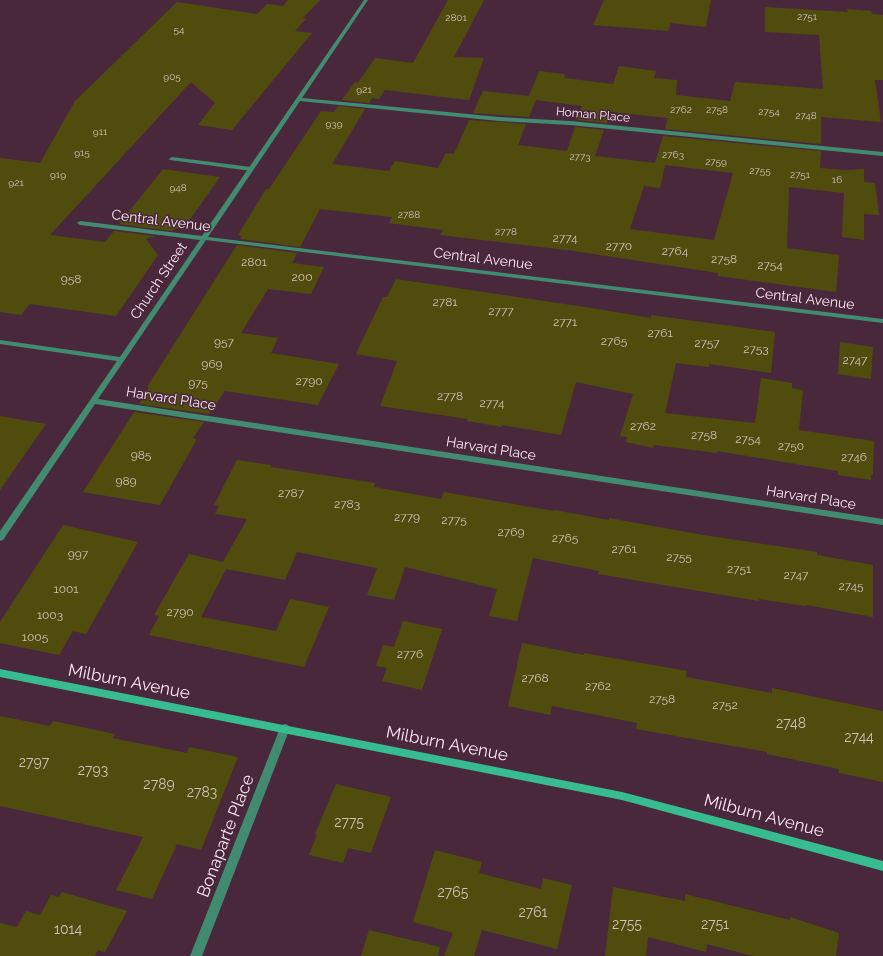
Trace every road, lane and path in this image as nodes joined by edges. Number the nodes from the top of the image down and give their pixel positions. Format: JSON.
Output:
{"nodes":[{"id":1,"x":366,"y":0,"type":"edge"},
{"id":2,"x":300,"y":99,"type":"junction"},
{"id":3,"x":883,"y":154,"type":"edge"},
{"id":4,"x":172,"y":159,"type":"dead end"},
{"id":5,"x":251,"y":169,"type":"junction"},
{"id":6,"x":80,"y":223,"type":"dead end"},
{"id":7,"x":203,"y":238,"type":"junction"},
{"id":8,"x":883,"y":321,"type":"edge"},
{"id":9,"x":0,"y":342,"type":"edge"},
{"id":10,"x":120,"y":359,"type":"junction"},
{"id":11,"x":94,"y":401,"type":"junction"},
{"id":12,"x":883,"y":522,"type":"edge"},
{"id":13,"x":0,"y":538,"type":"edge"},
{"id":14,"x":0,"y":673,"type":"edge"},
{"id":15,"x":285,"y":728,"type":"junction"},
{"id":16,"x":883,"y":866,"type":"edge"},
{"id":17,"x":196,"y":956,"type":"edge"}],
"edges":[{"from":1,"to":2,"type":"street","name":"Church Street"},
{"from":2,"to":3,"type":"street","name":"Homan Place"},
{"from":2,"to":5,"type":"street","name":"Church Street"},
{"from":4,"to":5,"type":"street"},
{"from":5,"to":7,"type":"street","name":"Church Street"},
{"from":6,"to":7,"type":"street","name":"Central Avenue"},
{"from":7,"to":8,"type":"street","name":"Central Avenue"},
{"from":7,"to":10,"type":"street","name":"Church Street"},
{"from":9,"to":10,"type":"street"},
{"from":10,"to":11,"type":"street","name":"Church Street"},
{"from":11,"to":12,"type":"street","name":"Harvard Place"},
{"from":11,"to":13,"type":"street","name":"Church Street"},
{"from":14,"to":15,"type":"main road","name":"Milburn Avenue"},
{"from":15,"to":16,"type":"main road","name":"Milburn Avenue"},
{"from":15,"to":17,"type":"street","name":"Bonaparte Place"}]}
